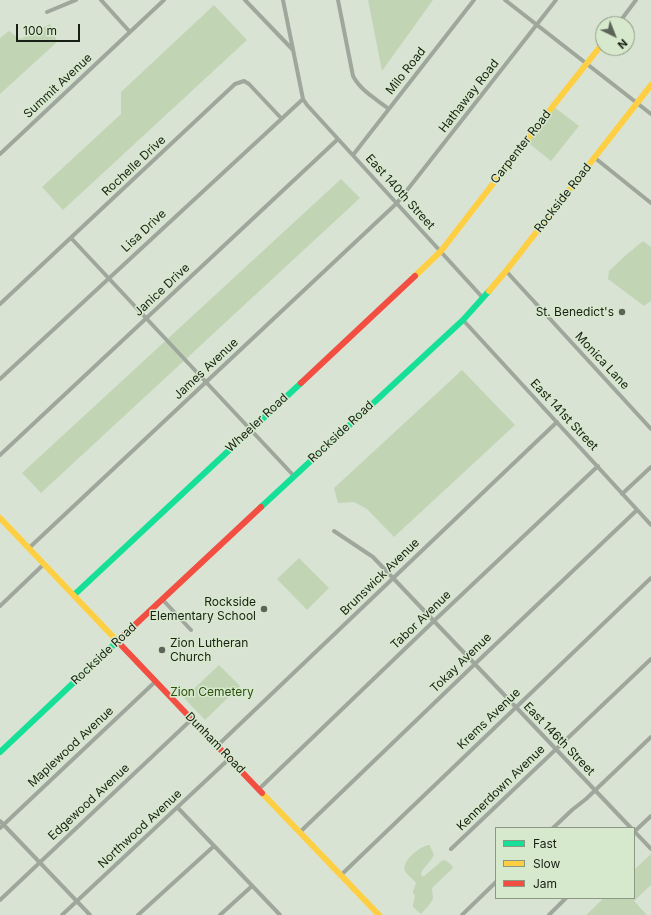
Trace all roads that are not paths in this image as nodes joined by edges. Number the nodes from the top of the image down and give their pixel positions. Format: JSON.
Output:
{"nodes":[{"id":1,"x":76,"y":0,"type":"edge"},
{"id":2,"x":101,"y":0,"type":"edge"},
{"id":3,"x":164,"y":0,"type":"edge"},
{"id":4,"x":245,"y":0,"type":"edge"},
{"id":5,"x":282,"y":0,"type":"edge"},
{"id":6,"x":338,"y":0,"type":"edge"},
{"id":7,"x":474,"y":0,"type":"edge"},
{"id":8,"x":506,"y":0,"type":"edge"},
{"id":9,"x":556,"y":0,"type":"edge"},
{"id":10,"x":636,"y":0,"type":"edge"},
{"id":11,"x":47,"y":12,"type":"dead end"},
{"id":12,"x":624,"y":16,"type":"edge"},
{"id":13,"x":537,"y":25,"type":"junction"},
{"id":14,"x":130,"y":32,"type":"junction"},
{"id":15,"x":294,"y":52,"type":"junction"},
{"id":16,"x":595,"y":54,"type":"edge"},
{"id":17,"x":587,"y":64,"type":"junction"},
{"id":18,"x":651,"y":85,"type":"edge"},
{"id":19,"x":303,"y":99,"type":"junction"},
{"id":20,"x":636,"y":103,"type":"junction"},
{"id":21,"x":389,"y":109,"type":"junction"},
{"id":22,"x":651,"y":114,"type":"edge"},
{"id":23,"x":281,"y":118,"type":"junction"},
{"id":24,"x":338,"y":139,"type":"junction"},
{"id":25,"x":0,"y":154,"type":"edge"},
{"id":26,"x":354,"y":155,"type":"junction"},
{"id":27,"x":594,"y":158,"type":"junction"},
{"id":28,"x":397,"y":203,"type":"junction"},
{"id":29,"x":651,"y":203,"type":"edge"},
{"id":30,"x":71,"y":238,"type":"junction"},
{"id":31,"x":441,"y":251,"type":"junction"},
{"id":32,"x":506,"y":271,"type":"junction"},
{"id":33,"x":108,"y":278,"type":"junction"},
{"id":34,"x":484,"y":298,"type":"junction"},
{"id":35,"x":0,"y":304,"type":"edge"},
{"id":36,"x":146,"y":318,"type":"junction"},
{"id":37,"x":462,"y":320,"type":"junction"},
{"id":38,"x":0,"y":379,"type":"edge"},
{"id":39,"x":206,"y":383,"type":"junction"},
{"id":40,"x":557,"y":422,"type":"junction"},
{"id":41,"x":250,"y":429,"type":"junction"},
{"id":42,"x":651,"y":429,"type":"edge"},
{"id":43,"x":0,"y":455,"type":"edge"},
{"id":44,"x":598,"y":466,"type":"junction"},
{"id":45,"x":651,"y":467,"type":"edge"},
{"id":46,"x":294,"y":476,"type":"junction"},
{"id":47,"x":622,"y":494,"type":"junction"},
{"id":48,"x":637,"y":510,"type":"junction"},
{"id":49,"x":0,"y":518,"type":"edge"},
{"id":50,"x":651,"y":525,"type":"edge"},
{"id":51,"x":334,"y":531,"type":"dead end"},
{"id":52,"x":28,"y":548,"type":"junction"},
{"id":53,"x":44,"y":564,"type":"junction"},
{"id":54,"x":651,"y":578,"type":"edge"},
{"id":55,"x":393,"y":579,"type":"junction"},
{"id":56,"x":74,"y":595,"type":"junction"},
{"id":57,"x":162,"y":599,"type":"junction"},
{"id":58,"x":0,"y":606,"type":"edge"},
{"id":59,"x":434,"y":621,"type":"junction"},
{"id":60,"x":191,"y":630,"type":"dead end"},
{"id":61,"x":118,"y":641,"type":"junction"},
{"id":62,"x":651,"y":659,"type":"edge"},
{"id":63,"x":475,"y":664,"type":"junction"},
{"id":64,"x":156,"y":681,"type":"junction"},
{"id":65,"x":516,"y":708,"type":"junction"},
{"id":66,"x":192,"y":719,"type":"junction"},
{"id":67,"x":651,"y":737,"type":"edge"},
{"id":68,"x":218,"y":745,"type":"junction"},
{"id":69,"x":556,"y":750,"type":"junction"},
{"id":70,"x":0,"y":752,"type":"edge"},
{"id":71,"x":230,"y":758,"type":"junction"},
{"id":72,"x":260,"y":789,"type":"junction"},
{"id":73,"x":595,"y":791,"type":"junction"},
{"id":74,"x":178,"y":808,"type":"junction"},
{"id":75,"x":651,"y":816,"type":"edge"},
{"id":76,"x":0,"y":821,"type":"edge"},
{"id":77,"x":2,"y":826,"type":"edge"},
{"id":78,"x":554,"y":827,"type":"edge"},
{"id":79,"x":630,"y":827,"type":"edge"},
{"id":80,"x":635,"y":830,"type":"edge"},
{"id":81,"x":300,"y":832,"type":"junction"},
{"id":82,"x":635,"y":832,"type":"edge"},
{"id":83,"x":214,"y":846,"type":"junction"},
{"id":84,"x":451,"y":849,"type":"dead end"},
{"id":85,"x":651,"y":849,"type":"edge"},
{"id":86,"x":40,"y":862,"type":"junction"},
{"id":87,"x":341,"y":875,"type":"junction"},
{"id":88,"x":495,"y":883,"type":"edge"},
{"id":89,"x":252,"y":886,"type":"junction"},
{"id":90,"x":565,"y":899,"type":"edge"},
{"id":91,"x":0,"y":900,"type":"edge"},
{"id":92,"x":77,"y":901,"type":"junction"},
{"id":93,"x":62,"y":915,"type":"edge"},
{"id":94,"x":90,"y":915,"type":"edge"},
{"id":95,"x":138,"y":915,"type":"edge"},
{"id":96,"x":220,"y":915,"type":"edge"},
{"id":97,"x":280,"y":915,"type":"edge"},
{"id":98,"x":380,"y":915,"type":"edge"},
{"id":99,"x":462,"y":915,"type":"edge"},
{"id":100,"x":549,"y":915,"type":"edge"}],
"edges":[{"from":1,"to":11,"type":"street"},
{"from":2,"to":14,"type":"street"},
{"from":3,"to":14,"type":"street","name":"Summit Avenue"},
{"from":4,"to":15,"type":"street"},
{"from":5,"to":15,"type":"street"},
{"from":6,"to":21,"type":"street"},
{"from":7,"to":21,"type":"street","name":"Milo Road"},
{"from":8,"to":13,"type":"street"},
{"from":9,"to":13,"type":"street","name":"Hathaway Road"},
{"from":10,"to":12,"type":"street"},
{"from":13,"to":17,"type":"street"},
{"from":13,"to":28,"type":"street","name":"Hathaway Road"},
{"from":14,"to":25,"type":"street","name":"Summit Avenue"},
{"from":15,"to":19,"type":"street"},
{"from":16,"to":17,"type":"street","name":"Carpenter Road"},
{"from":17,"to":20,"type":"street"},
{"from":17,"to":31,"type":"street","name":"Carpenter Road"},
{"from":18,"to":20,"type":"street","name":"Rockside Road"},
{"from":19,"to":23,"type":"street","name":"Lisa Drive"},
{"from":19,"to":24,"type":"street","name":"East 140th Street"},
{"from":20,"to":22,"type":"street"},
{"from":20,"to":27,"type":"street","name":"Rockside Road"},
{"from":21,"to":26,"type":"street","name":"Milo Road"},
{"from":23,"to":30,"type":"street","name":"Rochelle Drive"},
{"from":23,"to":33,"type":"street","name":"Lisa Drive"},
{"from":24,"to":26,"type":"street","name":"East 140th Street"},
{"from":24,"to":36,"type":"street","name":"Janice Drive"},
{"from":26,"to":28,"type":"street","name":"East 140th Street"},
{"from":27,"to":29,"type":"street"},
{"from":27,"to":32,"type":"street","name":"Rockside Road"},
{"from":28,"to":31,"type":"street","name":"East 140th Street"},
{"from":28,"to":39,"type":"street","name":"James Avenue"},
{"from":30,"to":33,"type":"street"},
{"from":30,"to":35,"type":"street","name":"Rochelle Drive"},
{"from":31,"to":34,"type":"street","name":"East 140th Street"},
{"from":31,"to":41,"type":"street","name":"Wheeler Road"},
{"from":32,"to":34,"type":"street","name":"Rockside Road"},
{"from":32,"to":42,"type":"street","name":"Monica Lane"},
{"from":33,"to":36,"type":"street"},
{"from":33,"to":38,"type":"street","name":"Lisa Drive"},
{"from":34,"to":37,"type":"street","name":"Rockside Road"},
{"from":36,"to":39,"type":"street"},
{"from":36,"to":43,"type":"street","name":"Janice Drive"},
{"from":37,"to":40,"type":"street","name":"East 141st Street"},
{"from":37,"to":46,"type":"street","name":"Rockside Road"},
{"from":39,"to":41,"type":"street"},
{"from":39,"to":52,"type":"street","name":"James Avenue"},
{"from":40,"to":44,"type":"street","name":"East 141st Street"},
{"from":40,"to":55,"type":"street","name":"Brunswick Avenue"},
{"from":41,"to":46,"type":"street"},
{"from":41,"to":56,"type":"street","name":"Wheeler Road"},
{"from":44,"to":47,"type":"street","name":"East 141st Street"},
{"from":44,"to":59,"type":"street","name":"Tabor Avenue"},
{"from":45,"to":47,"type":"street"},
{"from":46,"to":57,"type":"street","name":"Rockside Road"},
{"from":47,"to":48,"type":"street","name":"East 141st Street"},
{"from":48,"to":50,"type":"street","name":"East 141st Street"},
{"from":48,"to":63,"type":"street","name":"Tokay Avenue"},
{"from":49,"to":52,"type":"street","name":"Dunham Road"},
{"from":51,"to":55,"type":"street","name":"East 146th Street"},
{"from":52,"to":53,"type":"street","name":"Dunham Road"},
{"from":53,"to":56,"type":"street","name":"Dunham Road"},
{"from":53,"to":58,"type":"street"},
{"from":54,"to":65,"type":"street","name":"Krems Avenue"},
{"from":55,"to":59,"type":"street","name":"East 146th Street"},
{"from":55,"to":68,"type":"street","name":"Brunswick Avenue"},
{"from":56,"to":61,"type":"street","name":"Dunham Road"},
{"from":57,"to":60,"type":"street"},
{"from":57,"to":61,"type":"street","name":"Rockside Road"},
{"from":59,"to":63,"type":"street","name":"East 146th Street"},
{"from":59,"to":72,"type":"street","name":"Tabor Avenue"},
{"from":61,"to":64,"type":"street","name":"Dunham Road"},
{"from":61,"to":70,"type":"street","name":"Rockside Road"},
{"from":62,"to":69,"type":"street","name":"Kennerdown Avenue"},
{"from":63,"to":65,"type":"street","name":"East 146th Street"},
{"from":63,"to":81,"type":"street","name":"Tokay Avenue"},
{"from":64,"to":66,"type":"street","name":"Dunham Road"},
{"from":64,"to":77,"type":"street","name":"Maplewood Avenue"},
{"from":65,"to":69,"type":"street","name":"East 146th Street"},
{"from":65,"to":87,"type":"street","name":"Krems Avenue"},
{"from":66,"to":68,"type":"street","name":"Dunham Road"},
{"from":66,"to":86,"type":"street","name":"Edgewood Avenue"},
{"from":67,"to":73,"type":"street"},
{"from":68,"to":71,"type":"street","name":"Dunham Road"},
{"from":69,"to":73,"type":"street","name":"East 146th Street"},
{"from":69,"to":84,"type":"street","name":"Kennerdown Avenue"},
{"from":71,"to":72,"type":"street","name":"Dunham Road"},
{"from":71,"to":74,"type":"street","name":"Northwood Avenue"},
{"from":72,"to":81,"type":"street","name":"Dunham Road"},
{"from":73,"to":78,"type":"street"},
{"from":73,"to":79,"type":"street","name":"East 146th Street"},
{"from":74,"to":83,"type":"street"},
{"from":74,"to":92,"type":"street","name":"Northwood Avenue"},
{"from":75,"to":80,"type":"street"},
{"from":76,"to":77,"type":"street"},
{"from":77,"to":86,"type":"street"},
{"from":81,"to":87,"type":"street","name":"Dunham Road"},
{"from":82,"to":85,"type":"street"},
{"from":83,"to":89,"type":"street"},
{"from":83,"to":95,"type":"street"},
{"from":86,"to":91,"type":"street","name":"Edgewood Avenue"},
{"from":86,"to":92,"type":"street"},
{"from":87,"to":98,"type":"street","name":"Dunham Road"},
{"from":88,"to":99,"type":"street"},
{"from":89,"to":96,"type":"street"},
{"from":89,"to":97,"type":"street"},
{"from":90,"to":100,"type":"street"},
{"from":92,"to":93,"type":"street","name":"Northwood Avenue"},
{"from":92,"to":94,"type":"street"}]}
